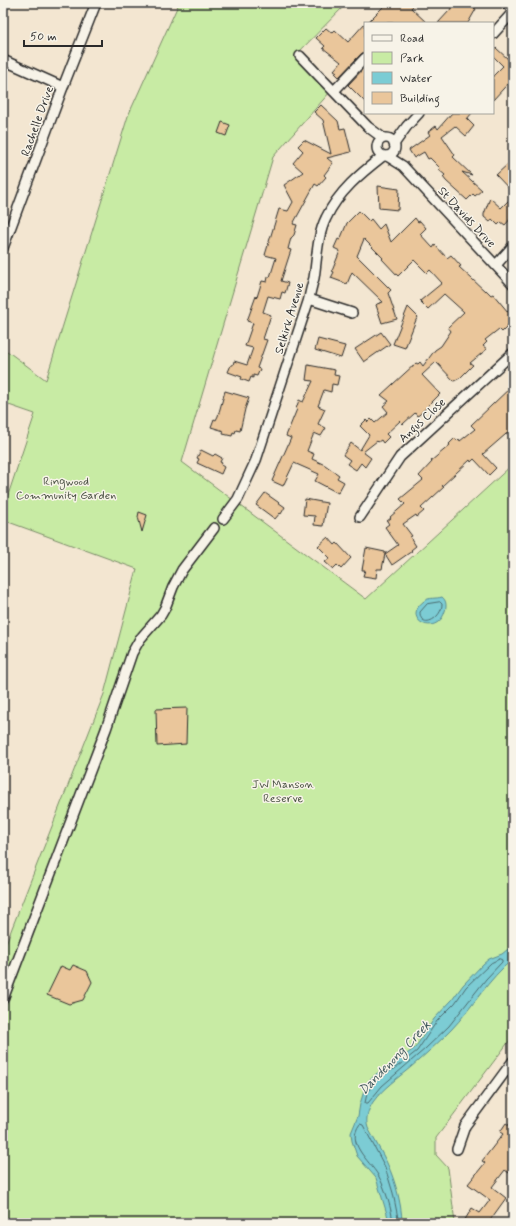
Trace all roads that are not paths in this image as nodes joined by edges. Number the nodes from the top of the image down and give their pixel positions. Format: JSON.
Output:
{"nodes":[{"id":1,"x":96,"y":3,"type":"edge"},
{"id":2,"x":506,"y":3,"type":"edge"},
{"id":3,"x":513,"y":11,"type":"edge"},
{"id":4,"x":494,"y":33,"type":"edge"},
{"id":5,"x":300,"y":56,"type":"dead end"},
{"id":6,"x":364,"y":59,"type":"edge"},
{"id":7,"x":3,"y":60,"type":"edge"},
{"id":8,"x":63,"y":87,"type":"junction"},
{"id":9,"x":334,"y":91,"type":"junction"},
{"id":10,"x":418,"y":114,"type":"edge"},
{"id":11,"x":407,"y":126,"type":"junction"},
{"id":12,"x":394,"y":146,"type":"junction"},
{"id":13,"x":382,"y":147,"type":"junction"},
{"id":14,"x":403,"y":166,"type":"junction"},
{"id":15,"x":4,"y":239,"type":"edge"},
{"id":16,"x":513,"y":246,"type":"edge"},
{"id":17,"x":3,"y":248,"type":"edge"},
{"id":18,"x":496,"y":265,"type":"junction"},
{"id":19,"x":513,"y":284,"type":"edge"},
{"id":20,"x":309,"y":299,"type":"junction"},
{"id":21,"x":352,"y":313,"type":"dead end"},
{"id":22,"x":513,"y":353,"type":"edge"},
{"id":23,"x":221,"y":517,"type":"dead end"},
{"id":24,"x":360,"y":517,"type":"dead end"},
{"id":25,"x":214,"y":528,"type":"dead end"},
{"id":26,"x":3,"y":999,"type":"edge"},
{"id":27,"x":513,"y":1061,"type":"edge"},
{"id":28,"x":457,"y":1149,"type":"dead end"}],
"edges":[{"from":1,"to":8,"type":"street","name":"Rachelle Drive"},
{"from":2,"to":3,"type":"street"},
{"from":3,"to":4,"type":"street"},
{"from":5,"to":9,"type":"street","name":"St Davids Drive"},
{"from":6,"to":9,"type":"street"},
{"from":7,"to":8,"type":"street"},
{"from":8,"to":15,"type":"street","name":"Rachelle Drive"},
{"from":9,"to":13,"type":"street","name":"St Davids Drive"},
{"from":10,"to":11,"type":"street"},
{"from":11,"to":12,"type":"street"},
{"from":11,"to":13,"type":"street"},
{"from":12,"to":13,"type":"street"},
{"from":12,"to":13,"type":"street","name":"Selkirk Avenue"},
{"from":12,"to":14,"type":"street","name":"St Davids Drive"},
{"from":13,"to":14,"type":"street","name":"St Davids Drive"},
{"from":13,"to":20,"type":"street","name":"Selkirk Avenue"},
{"from":14,"to":18,"type":"street","name":"St Davids Drive"},
{"from":15,"to":17,"type":"street","name":"Rachelle Drive"},
{"from":16,"to":18,"type":"street"},
{"from":18,"to":19,"type":"street","name":"St Davids Drive"},
{"from":20,"to":21,"type":"street"},
{"from":20,"to":23,"type":"street","name":"Selkirk Avenue"},
{"from":22,"to":24,"type":"street","name":"Angus Close"},
{"from":25,"to":26,"type":"street"},
{"from":27,"to":28,"type":"street"}]}
